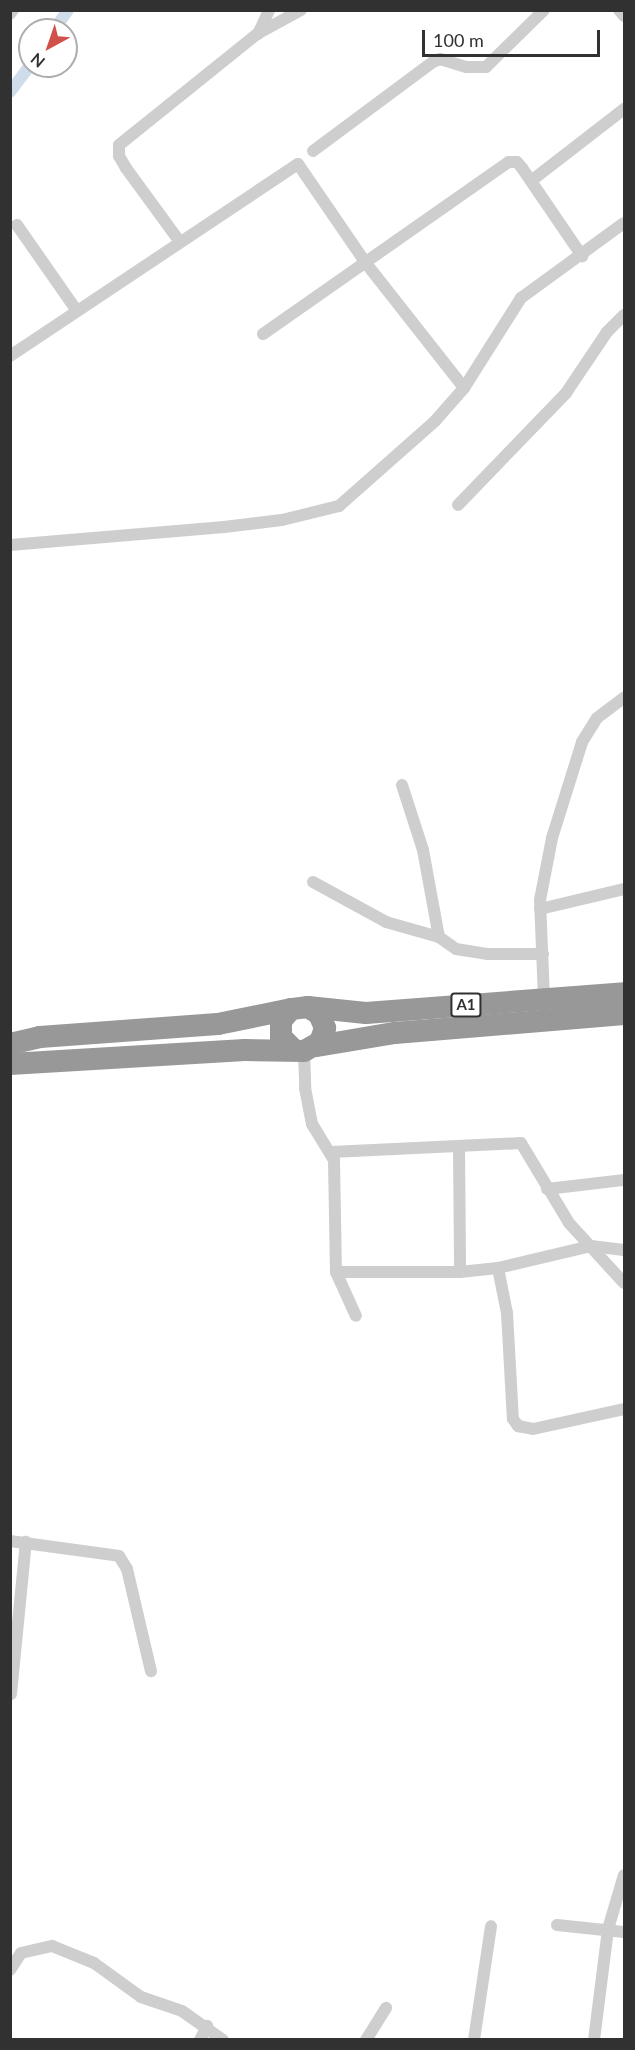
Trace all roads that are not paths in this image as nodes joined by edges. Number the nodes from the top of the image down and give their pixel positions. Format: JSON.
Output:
{"nodes":[{"id":1,"x":14,"y":10,"type":"edge"},
{"id":2,"x":269,"y":10,"type":"edge"},
{"id":3,"x":301,"y":10,"type":"edge"},
{"id":4,"x":544,"y":10,"type":"edge"},
{"id":5,"x":619,"y":10,"type":"edge"},
{"id":6,"x":10,"y":14,"type":"edge"},
{"id":7,"x":624,"y":16,"type":"edge"},
{"id":8,"x":257,"y":34,"type":"junction"},
{"id":9,"x":624,"y":109,"type":"edge"},
{"id":10,"x":313,"y":151,"type":"dead end"},
{"id":11,"x":531,"y":181,"type":"junction"},
{"id":12,"x":624,"y":223,"type":"edge"},
{"id":13,"x":17,"y":225,"type":"dead end"},
{"id":14,"x":180,"y":242,"type":"junction"},
{"id":15,"x":582,"y":256,"type":"junction"},
{"id":16,"x":365,"y":262,"type":"junction"},
{"id":17,"x":77,"y":311,"type":"junction"},
{"id":18,"x":624,"y":315,"type":"edge"},
{"id":19,"x":263,"y":334,"type":"dead end"},
{"id":20,"x":10,"y":356,"type":"edge"},
{"id":21,"x":464,"y":388,"type":"junction"},
{"id":22,"x":458,"y":505,"type":"dead end"},
{"id":23,"x":10,"y":545,"type":"edge"},
{"id":24,"x":624,"y":698,"type":"edge"},
{"id":25,"x":402,"y":785,"type":"dead end"},
{"id":26,"x":313,"y":882,"type":"dead end"},
{"id":27,"x":624,"y":890,"type":"edge"},
{"id":28,"x":540,"y":909,"type":"junction"},
{"id":29,"x":439,"y":937,"type":"junction"},
{"id":30,"x":543,"y":954,"type":"junction"},
{"id":31,"x":624,"y":993,"type":"edge"},
{"id":32,"x":544,"y":999,"type":"junction"},
{"id":33,"x":299,"y":1008,"type":"junction"},
{"id":34,"x":624,"y":1014,"type":"edge"},
{"id":35,"x":10,"y":1035,"type":"edge"},
{"id":36,"x":40,"y":1037,"type":"junction"},
{"id":37,"x":10,"y":1044,"type":"edge"},
{"id":38,"x":305,"y":1049,"type":"junction"},
{"id":39,"x":50,"y":1059,"type":"junction"},
{"id":40,"x":10,"y":1064,"type":"edge"},
{"id":41,"x":10,"y":1073,"type":"edge"},
{"id":42,"x":459,"y":1147,"type":"junction"},
{"id":43,"x":331,"y":1152,"type":"junction"},
{"id":44,"x":624,"y":1180,"type":"edge"},
{"id":45,"x":547,"y":1189,"type":"junction"},
{"id":46,"x":591,"y":1246,"type":"junction"},
{"id":47,"x":624,"y":1250,"type":"edge"},
{"id":48,"x":498,"y":1268,"type":"junction"},
{"id":49,"x":336,"y":1272,"type":"junction"},
{"id":50,"x":460,"y":1272,"type":"junction"},
{"id":51,"x":624,"y":1283,"type":"edge"},
{"id":52,"x":356,"y":1316,"type":"dead end"},
{"id":53,"x":624,"y":1409,"type":"edge"},
{"id":54,"x":10,"y":1541,"type":"edge"},
{"id":55,"x":26,"y":1542,"type":"junction"},
{"id":56,"x":151,"y":1671,"type":"dead end"},
{"id":57,"x":10,"y":1694,"type":"edge"},
{"id":58,"x":624,"y":1875,"type":"edge"},
{"id":59,"x":557,"y":1925,"type":"dead end"},
{"id":60,"x":491,"y":1926,"type":"dead end"},
{"id":61,"x":608,"y":1929,"type":"junction"},
{"id":62,"x":624,"y":1932,"type":"edge"},
{"id":63,"x":10,"y":1970,"type":"edge"},
{"id":64,"x":386,"y":2008,"type":"dead end"},
{"id":65,"x":207,"y":2026,"type":"junction"},
{"id":66,"x":200,"y":2040,"type":"edge"},
{"id":67,"x":223,"y":2040,"type":"edge"},
{"id":68,"x":366,"y":2040,"type":"edge"},
{"id":69,"x":474,"y":2040,"type":"edge"},
{"id":70,"x":594,"y":2040,"type":"edge"}],
"edges":[{"from":1,"to":6,"type":"street"},
{"from":2,"to":8,"type":"street"},
{"from":3,"to":8,"type":"street"},
{"from":4,"to":10,"type":"street"},
{"from":5,"to":7,"type":"street"},
{"from":8,"to":14,"type":"street"},
{"from":9,"to":11,"type":"street"},
{"from":11,"to":15,"type":"street"},
{"from":11,"to":16,"type":"street"},
{"from":12,"to":15,"type":"street"},
{"from":13,"to":17,"type":"street"},
{"from":14,"to":16,"type":"street"},
{"from":14,"to":17,"type":"street"},
{"from":15,"to":21,"type":"street"},
{"from":16,"to":19,"type":"street"},
{"from":16,"to":21,"type":"street"},
{"from":17,"to":20,"type":"street"},
{"from":18,"to":22,"type":"street"},
{"from":21,"to":23,"type":"street"},
{"from":24,"to":28,"type":"street"},
{"from":25,"to":29,"type":"street"},
{"from":26,"to":29,"type":"street"},
{"from":27,"to":28,"type":"street"},
{"from":28,"to":30,"type":"street"},
{"from":29,"to":30,"type":"street"},
{"from":30,"to":32,"type":"street"},
{"from":31,"to":32,"type":"highway","number":"A1"},
{"from":32,"to":33,"type":"highway","number":"A1"},
{"from":33,"to":36,"type":"highway","number":"A1"},
{"from":33,"to":38,"type":"highway"},
{"from":33,"to":38,"type":"highway"},
{"from":34,"to":38,"type":"highway","number":"A1"},
{"from":35,"to":36,"type":"highway"},
{"from":36,"to":37,"type":"highway","number":"A1"},
{"from":38,"to":39,"type":"highway","number":"A1"},
{"from":38,"to":43,"type":"street"},
{"from":39,"to":40,"type":"highway","number":"A1"},
{"from":39,"to":41,"type":"highway"},
{"from":42,"to":43,"type":"street"},
{"from":42,"to":45,"type":"street"},
{"from":42,"to":50,"type":"street"},
{"from":43,"to":49,"type":"street"},
{"from":44,"to":45,"type":"street"},
{"from":45,"to":46,"type":"street"},
{"from":46,"to":47,"type":"street"},
{"from":46,"to":48,"type":"street"},
{"from":46,"to":51,"type":"street"},
{"from":48,"to":50,"type":"street"},
{"from":48,"to":53,"type":"street"},
{"from":49,"to":50,"type":"street"},
{"from":49,"to":52,"type":"street"},
{"from":54,"to":55,"type":"street"},
{"from":55,"to":56,"type":"street"},
{"from":55,"to":57,"type":"street"},
{"from":58,"to":61,"type":"street"},
{"from":59,"to":61,"type":"street"},
{"from":60,"to":69,"type":"street"},
{"from":61,"to":62,"type":"street"},
{"from":61,"to":70,"type":"street"},
{"from":63,"to":65,"type":"street"},
{"from":64,"to":68,"type":"street"},
{"from":65,"to":66,"type":"street"},
{"from":65,"to":67,"type":"street"}]}
